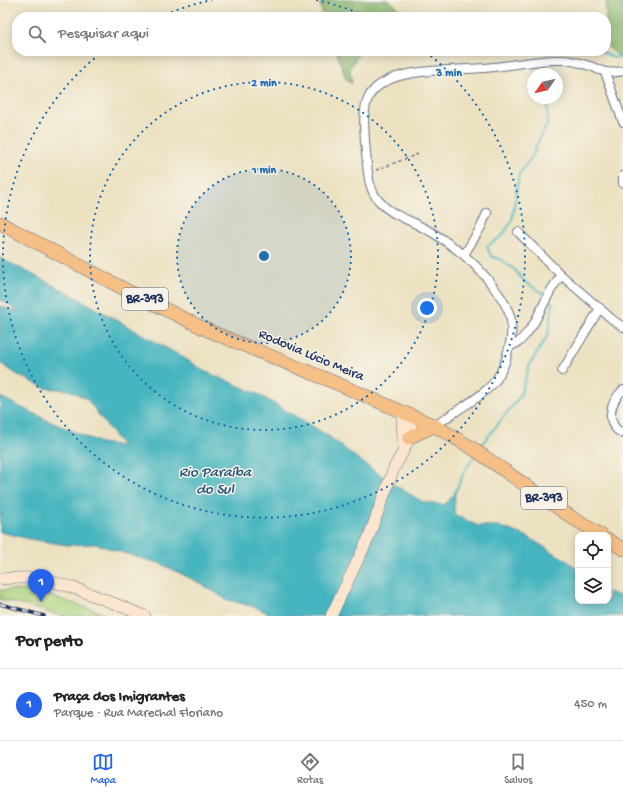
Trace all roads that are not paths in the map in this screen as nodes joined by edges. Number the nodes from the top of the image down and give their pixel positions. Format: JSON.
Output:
{"nodes":[{"id":1,"x":623,"y":71,"type":"edge"},
{"id":2,"x":605,"y":72,"type":"junction"},
{"id":3,"x":623,"y":122,"type":"edge"},
{"id":4,"x":623,"y":176,"type":"edge"},
{"id":5,"x":623,"y":183,"type":"edge"},
{"id":6,"x":487,"y":213,"type":"dead end"},
{"id":7,"x":0,"y":223,"type":"edge"},
{"id":8,"x":518,"y":232,"type":"dead end"},
{"id":9,"x":464,"y":254,"type":"junction"},
{"id":10,"x":561,"y":275,"type":"junction"},
{"id":11,"x":600,"y":308,"type":"junction"},
{"id":12,"x":623,"y":327,"type":"edge"},
{"id":13,"x":509,"y":347,"type":"junction"},
{"id":14,"x":562,"y":371,"type":"dead end"},
{"id":15,"x":623,"y":390,"type":"edge"},
{"id":16,"x":407,"y":414,"type":"junction"},
{"id":17,"x":435,"y":426,"type":"junction"},
{"id":18,"x":623,"y":434,"type":"edge"},
{"id":19,"x":409,"y":438,"type":"junction"},
{"id":20,"x":404,"y":450,"type":"junction"},
{"id":21,"x":595,"y":532,"type":"edge"},
{"id":22,"x":611,"y":542,"type":"edge"},
{"id":23,"x":623,"y":549,"type":"edge"},
{"id":24,"x":0,"y":579,"type":"edge"},
{"id":25,"x":145,"y":616,"type":"edge"},
{"id":26,"x":331,"y":616,"type":"edge"}],
"edges":[{"from":1,"to":2,"type":"street"},
{"from":2,"to":3,"type":"street"},
{"from":2,"to":9,"type":"street"},
{"from":4,"to":5,"type":"street"},
{"from":6,"to":9,"type":"street"},
{"from":7,"to":16,"type":"highway","name":"Rodovia Lúcio Meira","number":"BR-393"},
{"from":8,"to":10,"type":"street"},
{"from":9,"to":13,"type":"street"},
{"from":10,"to":11,"type":"street"},
{"from":10,"to":13,"type":"street"},
{"from":11,"to":12,"type":"street"},
{"from":11,"to":14,"type":"street"},
{"from":13,"to":17,"type":"street"},
{"from":15,"to":18,"type":"street"},
{"from":16,"to":17,"type":"highway","name":"Rodovia Lúcio Meira","number":"BR-393"},
{"from":16,"to":19,"type":"main road"},
{"from":16,"to":20,"type":"main road"},
{"from":17,"to":19,"type":"highway"},
{"from":17,"to":21,"type":"highway","name":"Rodovia Lúcio Meira","number":"BR-393"},
{"from":19,"to":20,"type":"main road"},
{"from":20,"to":26,"type":"main road"},
{"from":22,"to":23,"type":"highway"},
{"from":24,"to":25,"type":"main road"}]}
